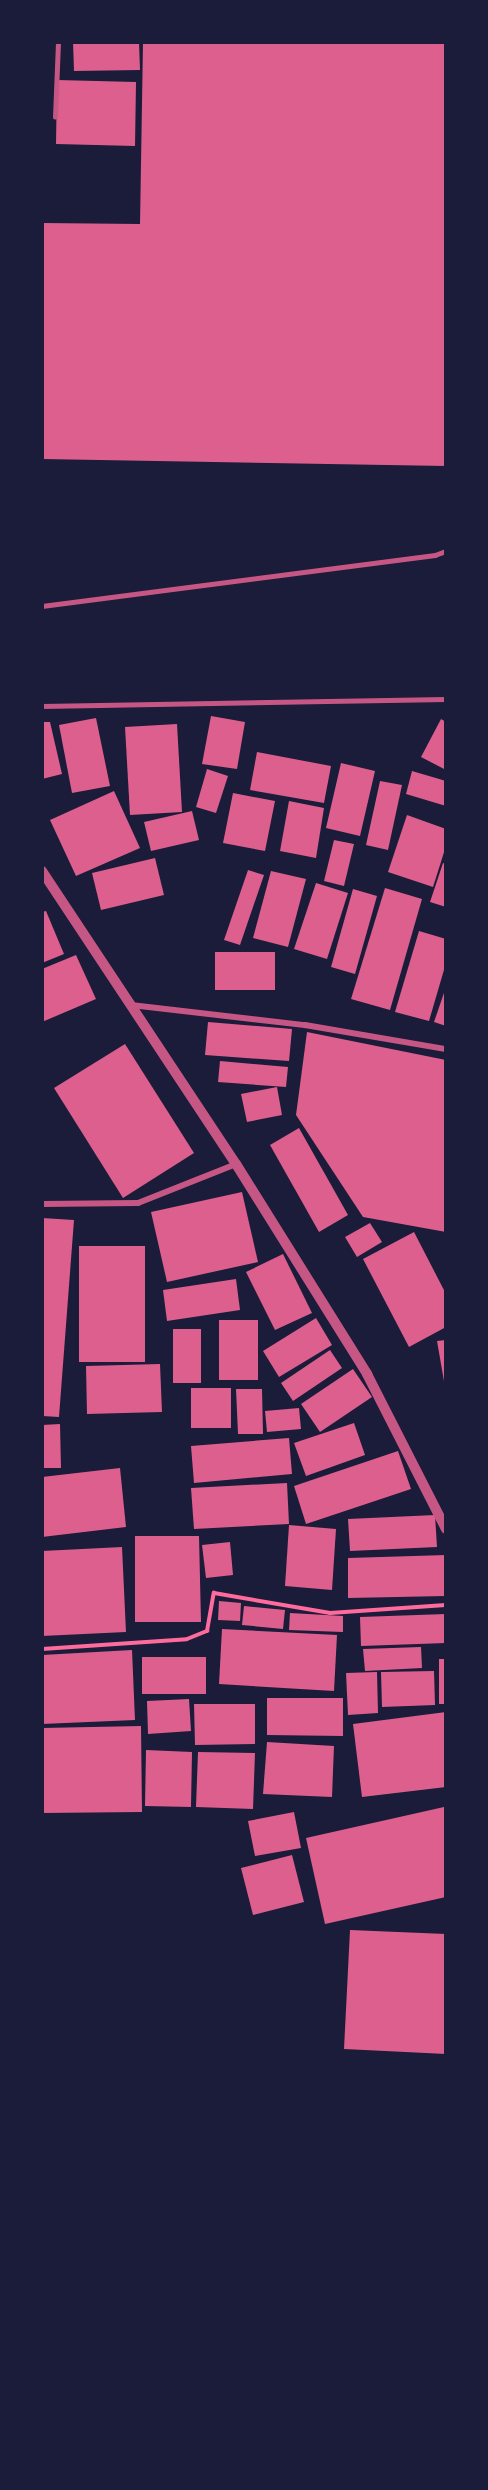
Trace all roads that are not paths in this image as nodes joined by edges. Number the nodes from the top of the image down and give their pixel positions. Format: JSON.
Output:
{"nodes":[{"id":1,"x":58,"y":42,"type":"edge"},
{"id":2,"x":55,"y":117,"type":"dead end"},
{"id":3,"x":446,"y":551,"type":"edge"},
{"id":4,"x":42,"y":606,"type":"edge"},
{"id":5,"x":446,"y":699,"type":"edge"},
{"id":6,"x":42,"y":706,"type":"edge"},
{"id":7,"x":42,"y":871,"type":"edge"},
{"id":8,"x":131,"y":1005,"type":"junction"},
{"id":9,"x":446,"y":1049,"type":"edge"},
{"id":10,"x":236,"y":1164,"type":"junction"},
{"id":11,"x":42,"y":1204,"type":"edge"},
{"id":12,"x":441,"y":1510,"type":"edge"},
{"id":13,"x":446,"y":1528,"type":"edge"}],
"edges":[{"from":1,"to":2,"type":"lane"},
{"from":3,"to":4,"type":"lane"},
{"from":5,"to":6,"type":"lane"},
{"from":7,"to":8,"type":"street"},
{"from":8,"to":9,"type":"street"},
{"from":8,"to":10,"type":"street"},
{"from":10,"to":11,"type":"street"},
{"from":10,"to":12,"type":"street"},
{"from":12,"to":13,"type":"street"}]}
